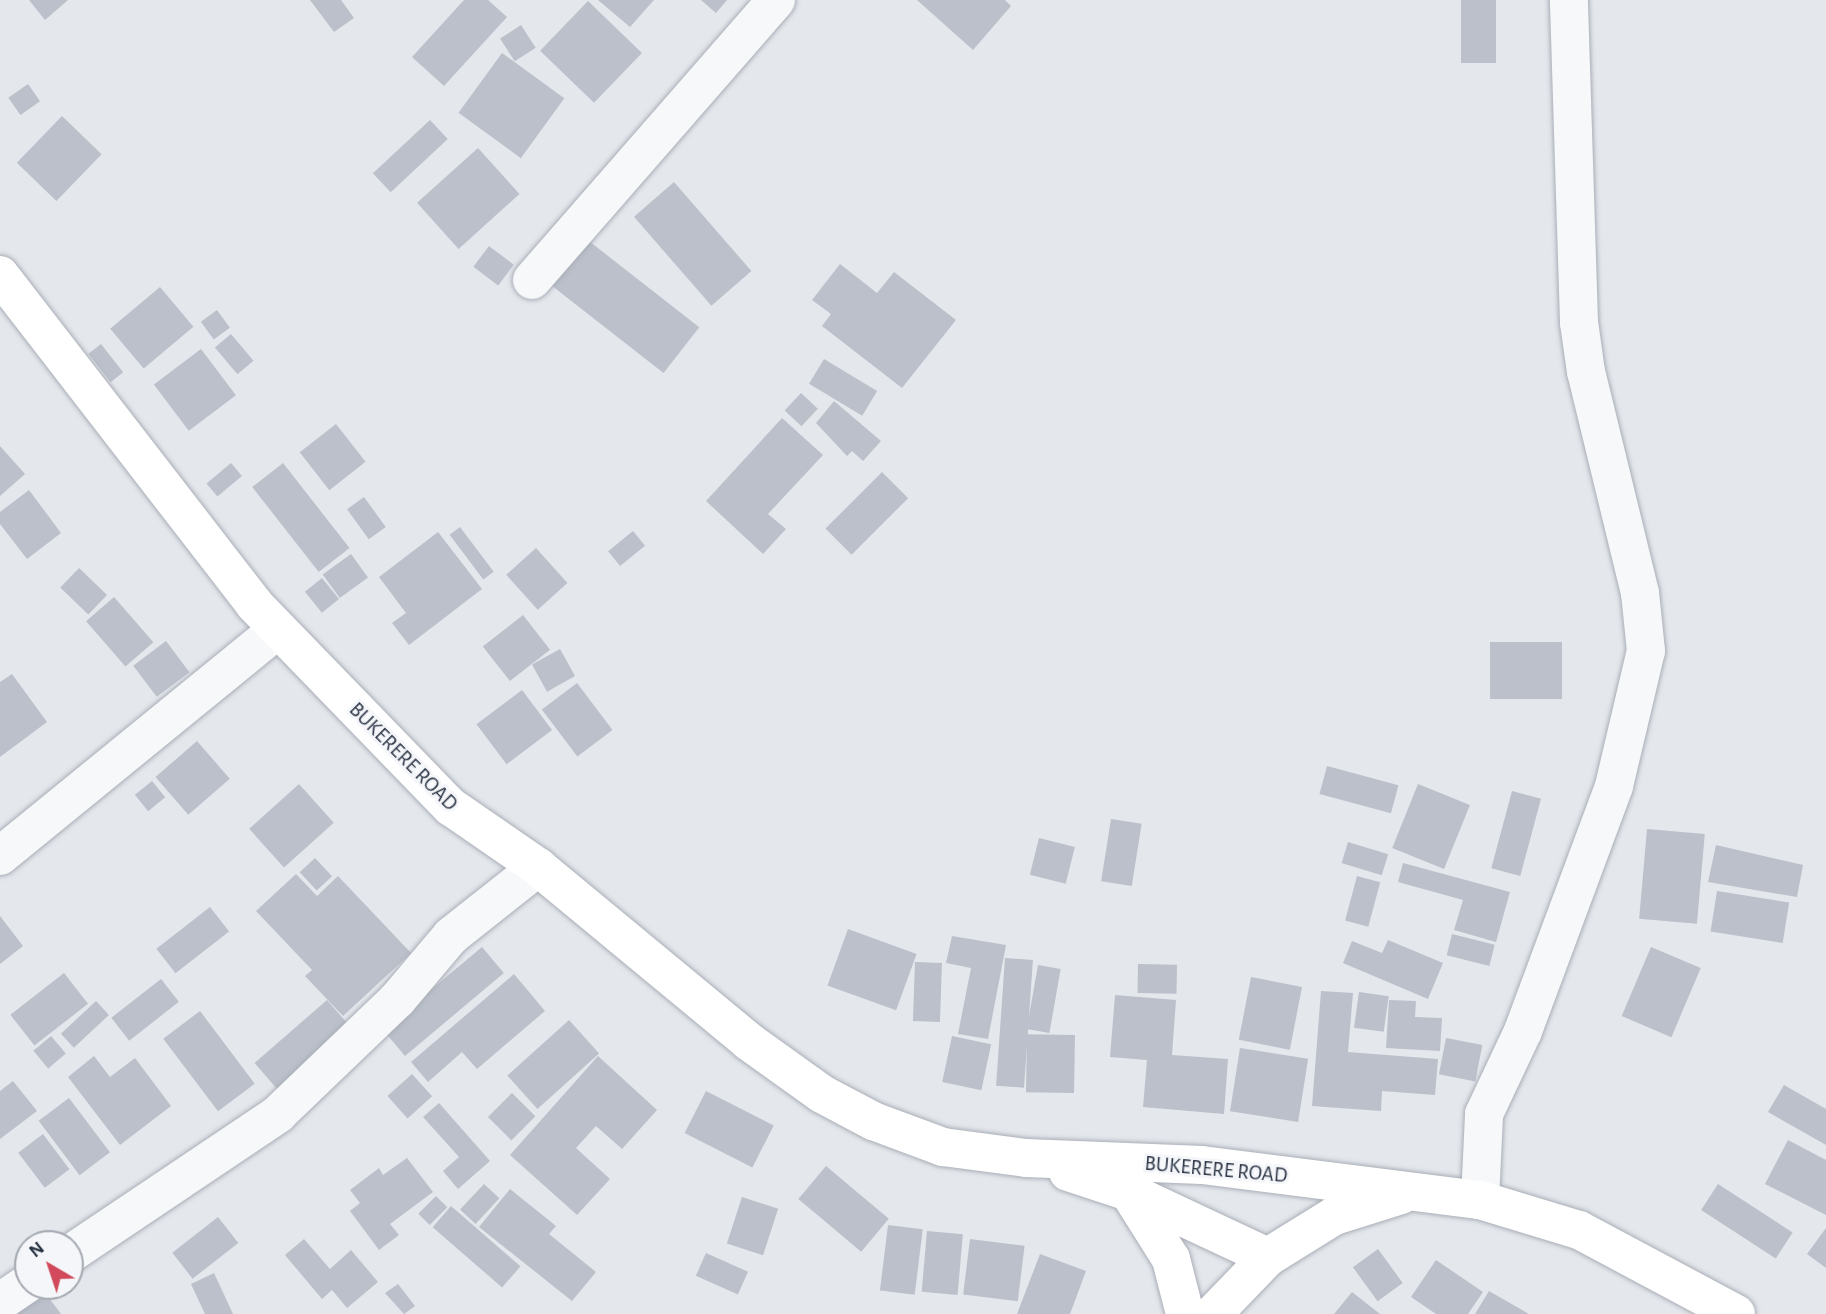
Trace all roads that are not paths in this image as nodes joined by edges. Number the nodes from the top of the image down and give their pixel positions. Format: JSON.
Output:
{"nodes":[{"id":1,"x":776,"y":0,"type":"edge"},
{"id":2,"x":1569,"y":0,"type":"edge"},
{"id":3,"x":0,"y":275,"type":"edge"},
{"id":4,"x":531,"y":280,"type":"dead end"},
{"id":5,"x":277,"y":630,"type":"junction"},
{"id":6,"x":0,"y":856,"type":"edge"},
{"id":7,"x":538,"y":867,"type":"junction"},
{"id":8,"x":1026,"y":1158,"type":"junction"},
{"id":9,"x":1129,"y":1192,"type":"junction"},
{"id":10,"x":1403,"y":1195,"type":"junction"},
{"id":11,"x":1480,"y":1200,"type":"junction"},
{"id":12,"x":84,"y":1245,"type":"edge"},
{"id":13,"x":1268,"y":1257,"type":"junction"},
{"id":14,"x":1185,"y":1314,"type":"edge"},
{"id":15,"x":1213,"y":1314,"type":"edge"},
{"id":16,"x":1736,"y":1314,"type":"edge"}],
"edges":[{"from":1,"to":4,"type":"street"},
{"from":2,"to":11,"type":"street"},
{"from":3,"to":5,"type":"street","name":"BUKERERE ROAD"},
{"from":5,"to":6,"type":"street"},
{"from":5,"to":7,"type":"street","name":"BUKERERE ROAD"},
{"from":7,"to":8,"type":"street","name":"BUKERERE ROAD"},
{"from":7,"to":12,"type":"street"},
{"from":8,"to":9,"type":"street","name":"BUKERERE ROAD"},
{"from":8,"to":10,"type":"street","name":"BUKERERE ROAD"},
{"from":9,"to":13,"type":"street","name":"BUKERERE ROAD"},
{"from":9,"to":14,"type":"street"},
{"from":10,"to":11,"type":"street","name":"BUKERERE ROAD"},
{"from":10,"to":13,"type":"street","name":"BUKERERE ROAD"},
{"from":11,"to":16,"type":"street","name":"BUKERERE ROAD"},
{"from":13,"to":15,"type":"street","name":"BUKERERE ROAD"}]}
